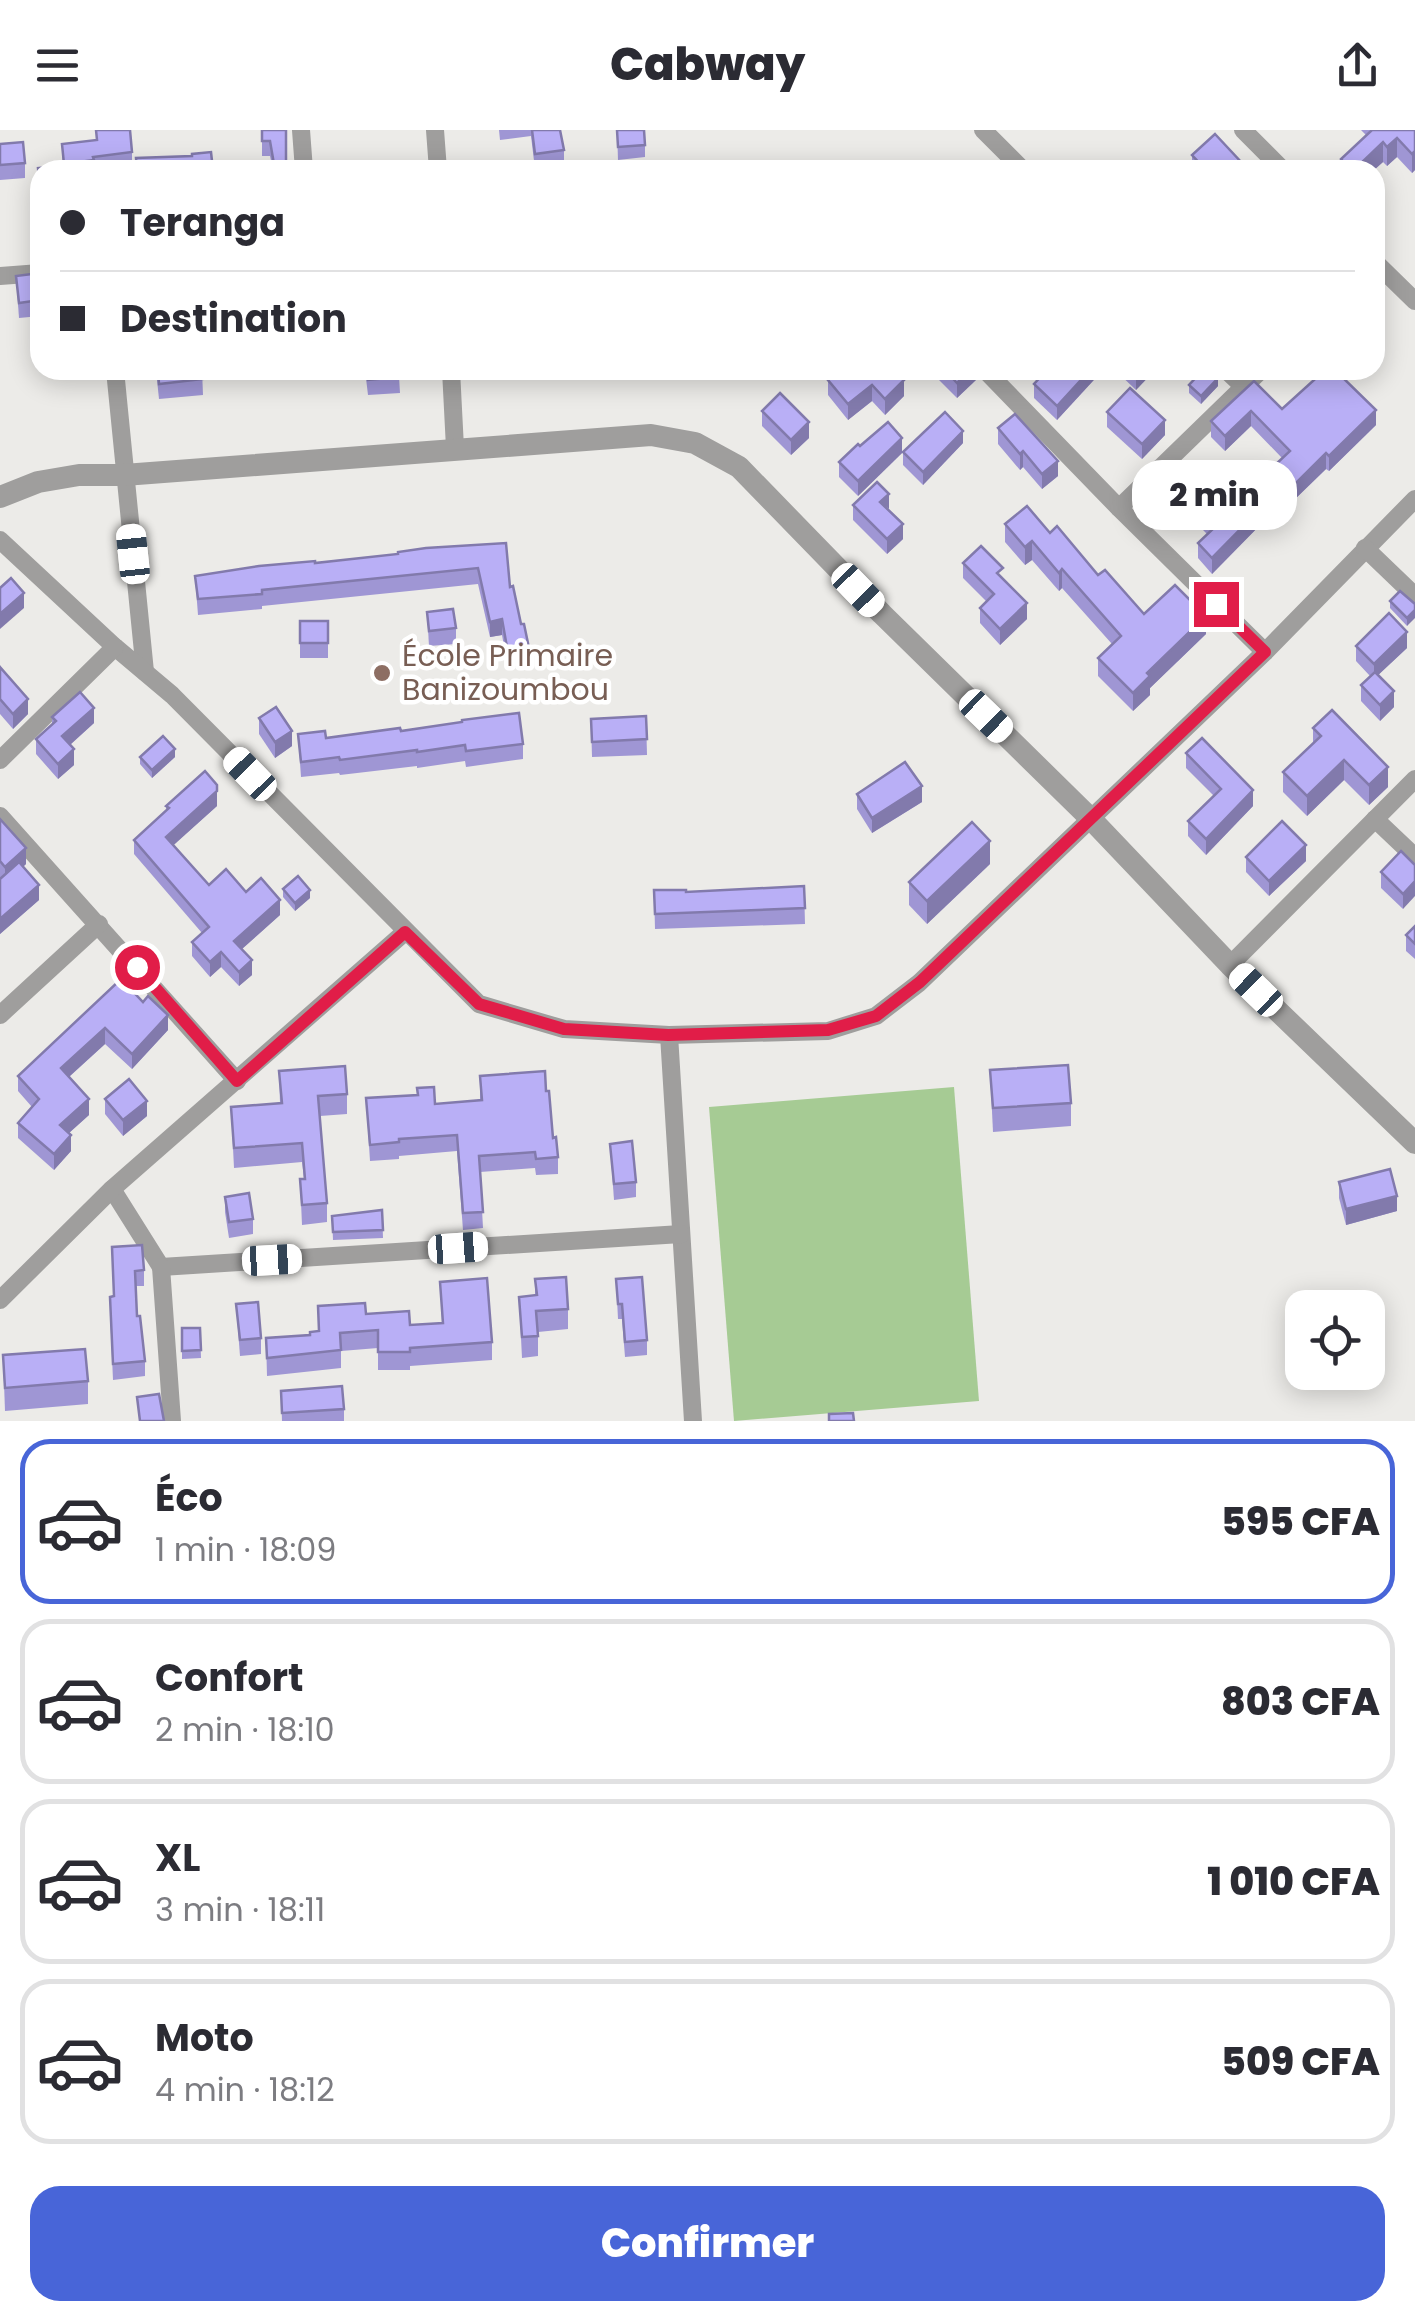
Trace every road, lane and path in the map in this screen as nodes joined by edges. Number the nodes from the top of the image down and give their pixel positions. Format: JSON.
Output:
{"nodes":[{"id":1,"x":301,"y":130,"type":"edge"},
{"id":2,"x":435,"y":130,"type":"edge"},
{"id":3,"x":983,"y":130,"type":"edge"},
{"id":4,"x":1242,"y":130,"type":"edge"},
{"id":5,"x":303,"y":160,"type":"edge"},
{"id":6,"x":437,"y":160,"type":"edge"},
{"id":7,"x":1013,"y":160,"type":"edge"},
{"id":8,"x":1273,"y":160,"type":"edge"},
{"id":9,"x":1385,"y":272,"type":"edge"},
{"id":10,"x":30,"y":274,"type":"edge"},
{"id":11,"x":0,"y":276,"type":"edge"},
{"id":12,"x":1415,"y":301,"type":"edge"},
{"id":13,"x":116,"y":380,"type":"edge"},
{"id":14,"x":451,"y":380,"type":"edge"},
{"id":15,"x":995,"y":380,"type":"edge"},
{"id":16,"x":1237,"y":380,"type":"edge"},
{"id":17,"x":1251,"y":380,"type":"edge"},
{"id":18,"x":1244,"y":387,"type":"junction"},
{"id":19,"x":455,"y":448,"type":"junction"},
{"id":20,"x":124,"y":475,"type":"junction"},
{"id":21,"x":0,"y":497,"type":"edge"},
{"id":22,"x":1415,"y":499,"type":"edge"},
{"id":23,"x":1119,"y":508,"type":"junction"},
{"id":24,"x":0,"y":540,"type":"edge"},
{"id":25,"x":1365,"y":548,"type":"junction"},
{"id":26,"x":1415,"y":596,"type":"edge"},
{"id":27,"x":115,"y":646,"type":"junction"},
{"id":28,"x":1265,"y":652,"type":"junction"},
{"id":29,"x":145,"y":672,"type":"junction"},
{"id":30,"x":0,"y":760,"type":"edge"},
{"id":31,"x":1415,"y":779,"type":"edge"},
{"id":32,"x":0,"y":816,"type":"edge"},
{"id":33,"x":1091,"y":819,"type":"junction"},
{"id":34,"x":1375,"y":820,"type":"junction"},
{"id":35,"x":1415,"y":857,"type":"edge"},
{"id":36,"x":100,"y":924,"type":"junction"},
{"id":37,"x":405,"y":932,"type":"junction"},
{"id":38,"x":1230,"y":966,"type":"junction"},
{"id":39,"x":0,"y":1015,"type":"edge"},
{"id":40,"x":668,"y":1035,"type":"junction"},
{"id":41,"x":237,"y":1081,"type":"junction"},
{"id":42,"x":1415,"y":1143,"type":"edge"},
{"id":43,"x":112,"y":1189,"type":"junction"},
{"id":44,"x":681,"y":1234,"type":"junction"},
{"id":45,"x":161,"y":1267,"type":"junction"},
{"id":46,"x":0,"y":1300,"type":"edge"},
{"id":47,"x":693,"y":1420,"type":"edge"},
{"id":48,"x":172,"y":1421,"type":"edge"},
{"id":49,"x":672,"y":1421,"type":"edge"}],
"edges":[{"from":1,"to":5,"type":"street"},
{"from":2,"to":6,"type":"street"},
{"from":3,"to":7,"type":"street"},
{"from":4,"to":8,"type":"street"},
{"from":9,"to":12,"type":"street"},
{"from":10,"to":11,"type":"street"},
{"from":13,"to":20,"type":"street"},
{"from":14,"to":19,"type":"street"},
{"from":15,"to":23,"type":"street"},
{"from":16,"to":18,"type":"street"},
{"from":17,"to":18,"type":"street"},
{"from":18,"to":23,"type":"street"},
{"from":19,"to":20,"type":"street"},
{"from":19,"to":33,"type":"street"},
{"from":20,"to":21,"type":"street"},
{"from":20,"to":29,"type":"street"},
{"from":22,"to":25,"type":"street"},
{"from":23,"to":28,"type":"street"},
{"from":24,"to":27,"type":"street"},
{"from":25,"to":26,"type":"street"},
{"from":25,"to":28,"type":"street"},
{"from":27,"to":29,"type":"street"},
{"from":27,"to":30,"type":"street"},
{"from":28,"to":33,"type":"street"},
{"from":29,"to":37,"type":"street"},
{"from":31,"to":34,"type":"street"},
{"from":32,"to":36,"type":"street"},
{"from":33,"to":38,"type":"street"},
{"from":33,"to":40,"type":"street"},
{"from":34,"to":35,"type":"street"},
{"from":34,"to":38,"type":"street"},
{"from":36,"to":39,"type":"street"},
{"from":36,"to":41,"type":"street"},
{"from":37,"to":40,"type":"street"},
{"from":37,"to":41,"type":"street"},
{"from":38,"to":42,"type":"street"},
{"from":40,"to":44,"type":"street"},
{"from":41,"to":43,"type":"street"},
{"from":43,"to":45,"type":"street"},
{"from":43,"to":46,"type":"street"},
{"from":44,"to":45,"type":"street"},
{"from":44,"to":47,"type":"street"},
{"from":45,"to":48,"type":"street"},
{"from":47,"to":49,"type":"street"}]}
